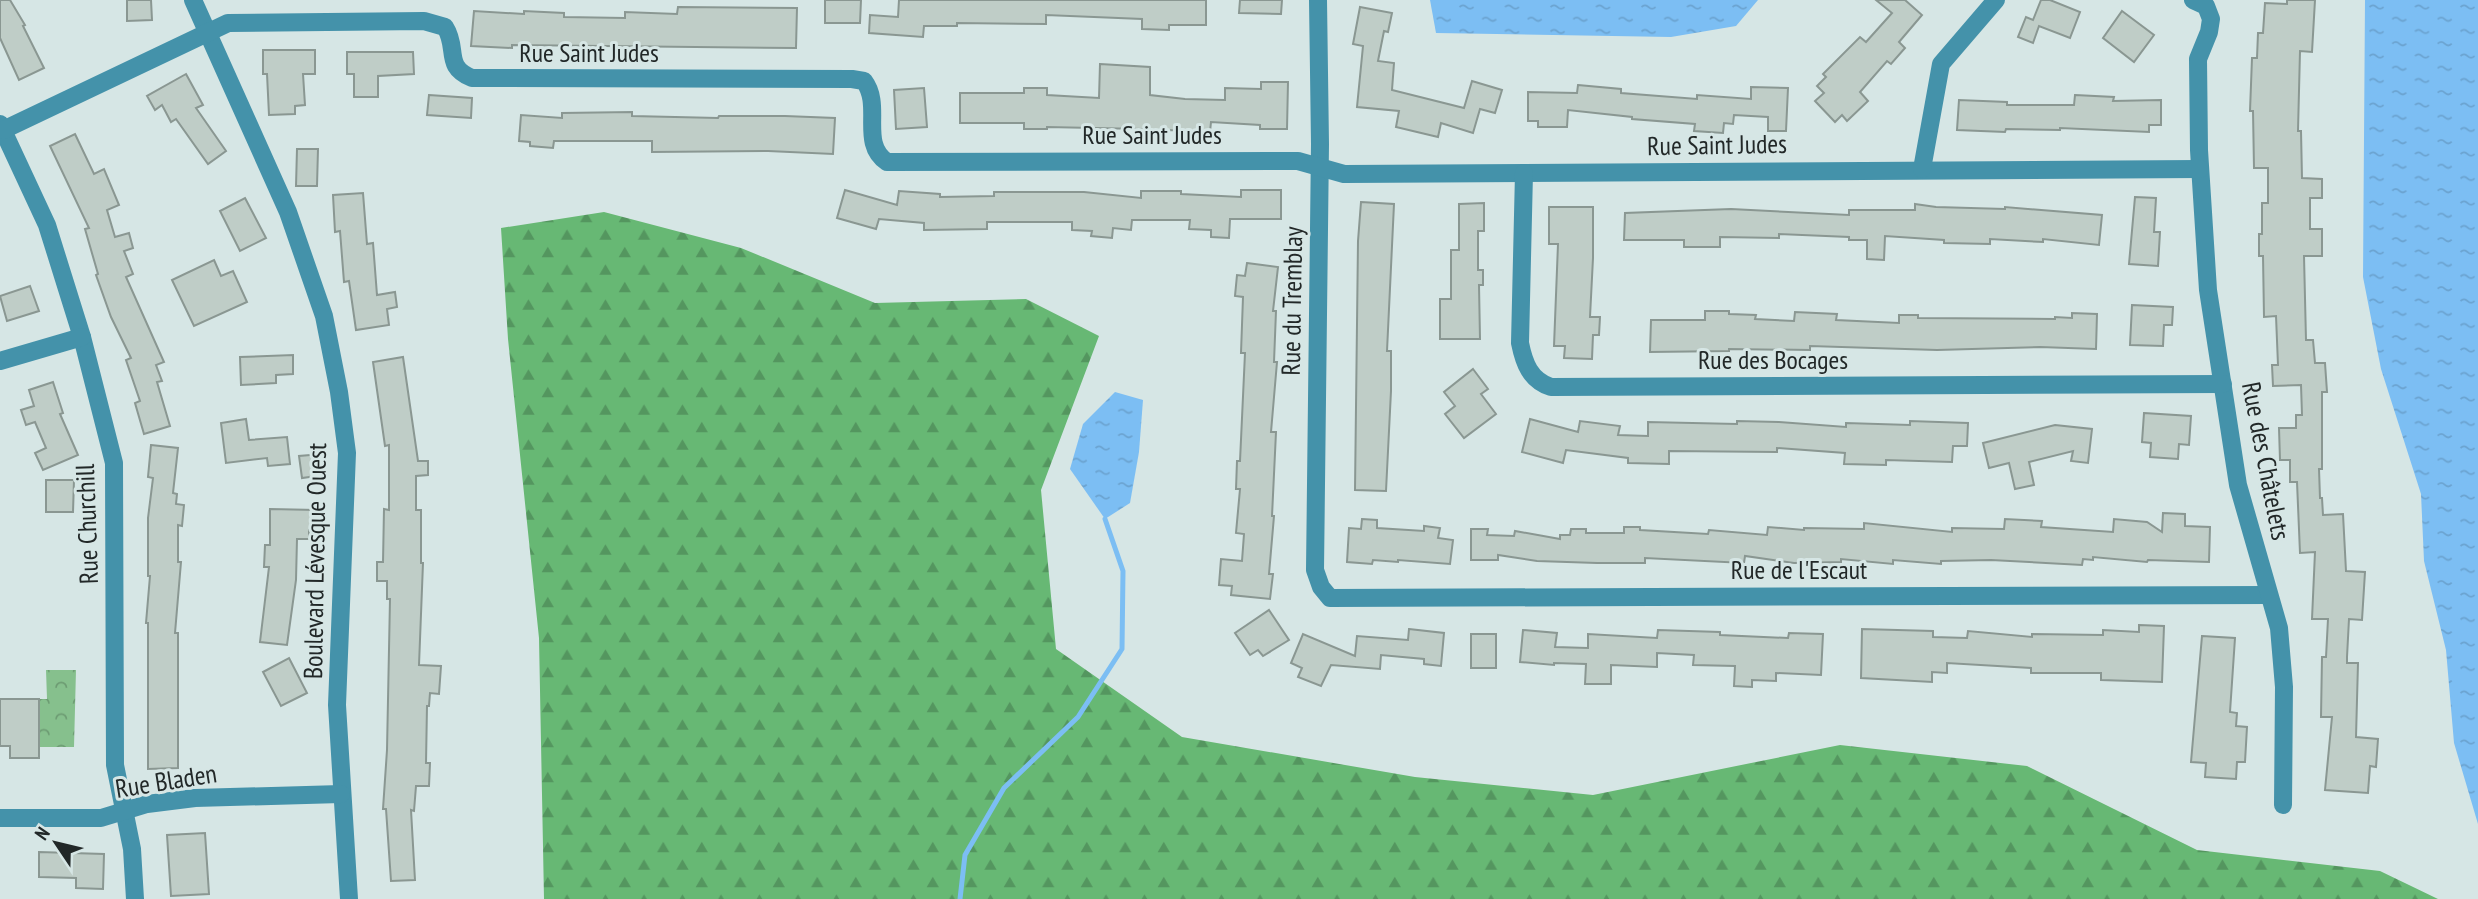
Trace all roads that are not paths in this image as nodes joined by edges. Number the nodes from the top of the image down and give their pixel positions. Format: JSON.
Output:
{"nodes":[{"id":1,"x":192,"y":0,"type":"edge"},
{"id":2,"x":1318,"y":0,"type":"edge"},
{"id":3,"x":1996,"y":0,"type":"edge"},
{"id":4,"x":2193,"y":0,"type":"edge"},
{"id":5,"x":209,"y":33,"type":"junction"},
{"id":6,"x":1,"y":127,"type":"edge"},
{"id":7,"x":1319,"y":168,"type":"junction"},
{"id":8,"x":1922,"y":169,"type":"junction"},
{"id":9,"x":2200,"y":169,"type":"junction"},
{"id":10,"x":1524,"y":173,"type":"junction"},
{"id":11,"x":82,"y":337,"type":"junction"},
{"id":12,"x":0,"y":361,"type":"edge"},
{"id":13,"x":2223,"y":384,"type":"junction"},
{"id":14,"x":2268,"y":595,"type":"junction"},
{"id":15,"x":1330,"y":598,"type":"joint"},
{"id":16,"x":341,"y":794,"type":"junction"},
{"id":17,"x":2283,"y":805,"type":"dead end"},
{"id":18,"x":124,"y":811,"type":"junction"},
{"id":19,"x":0,"y":818,"type":"edge"},
{"id":20,"x":135,"y":899,"type":"edge"},
{"id":21,"x":349,"y":899,"type":"edge"}],
"edges":[{"from":1,"to":5,"type":"street","name":"Boulevard Lévesque Ouest"},
{"from":2,"to":7,"type":"street","name":"Rue du Tremblay"},
{"from":3,"to":8,"type":"street"},
{"from":4,"to":9,"type":"street","name":"Rue des Châtelets"},
{"from":5,"to":6,"type":"street"},
{"from":5,"to":7,"type":"street","name":"Rue Saint Judes"},
{"from":5,"to":16,"type":"street","name":"Boulevard Lévesque Ouest"},
{"from":6,"to":11,"type":"street","name":"Rue Churchill"},
{"from":7,"to":10,"type":"street","name":"Rue Saint Judes"},
{"from":7,"to":15,"type":"street","name":"Rue du Tremblay"},
{"from":8,"to":9,"type":"street","name":"Rue Saint Judes"},
{"from":8,"to":10,"type":"street","name":"Rue Saint Judes"},
{"from":9,"to":13,"type":"street","name":"Rue des Châtelets"},
{"from":10,"to":13,"type":"street","name":"Rue des Bocages"},
{"from":11,"to":12,"type":"street"},
{"from":11,"to":18,"type":"street","name":"Rue Churchill"},
{"from":13,"to":14,"type":"street","name":"Rue des Châtelets"},
{"from":14,"to":15,"type":"street","name":"Rue de l'Escaut"},
{"from":14,"to":17,"type":"street","name":"Rue des Châtelets"},
{"from":16,"to":18,"type":"street","name":"Rue Bladen"},
{"from":16,"to":21,"type":"street","name":"Boulevard Lévesque Ouest"},
{"from":18,"to":19,"type":"street","name":"Rue Bladen"},
{"from":18,"to":20,"type":"street","name":"Rue Churchill"}]}
